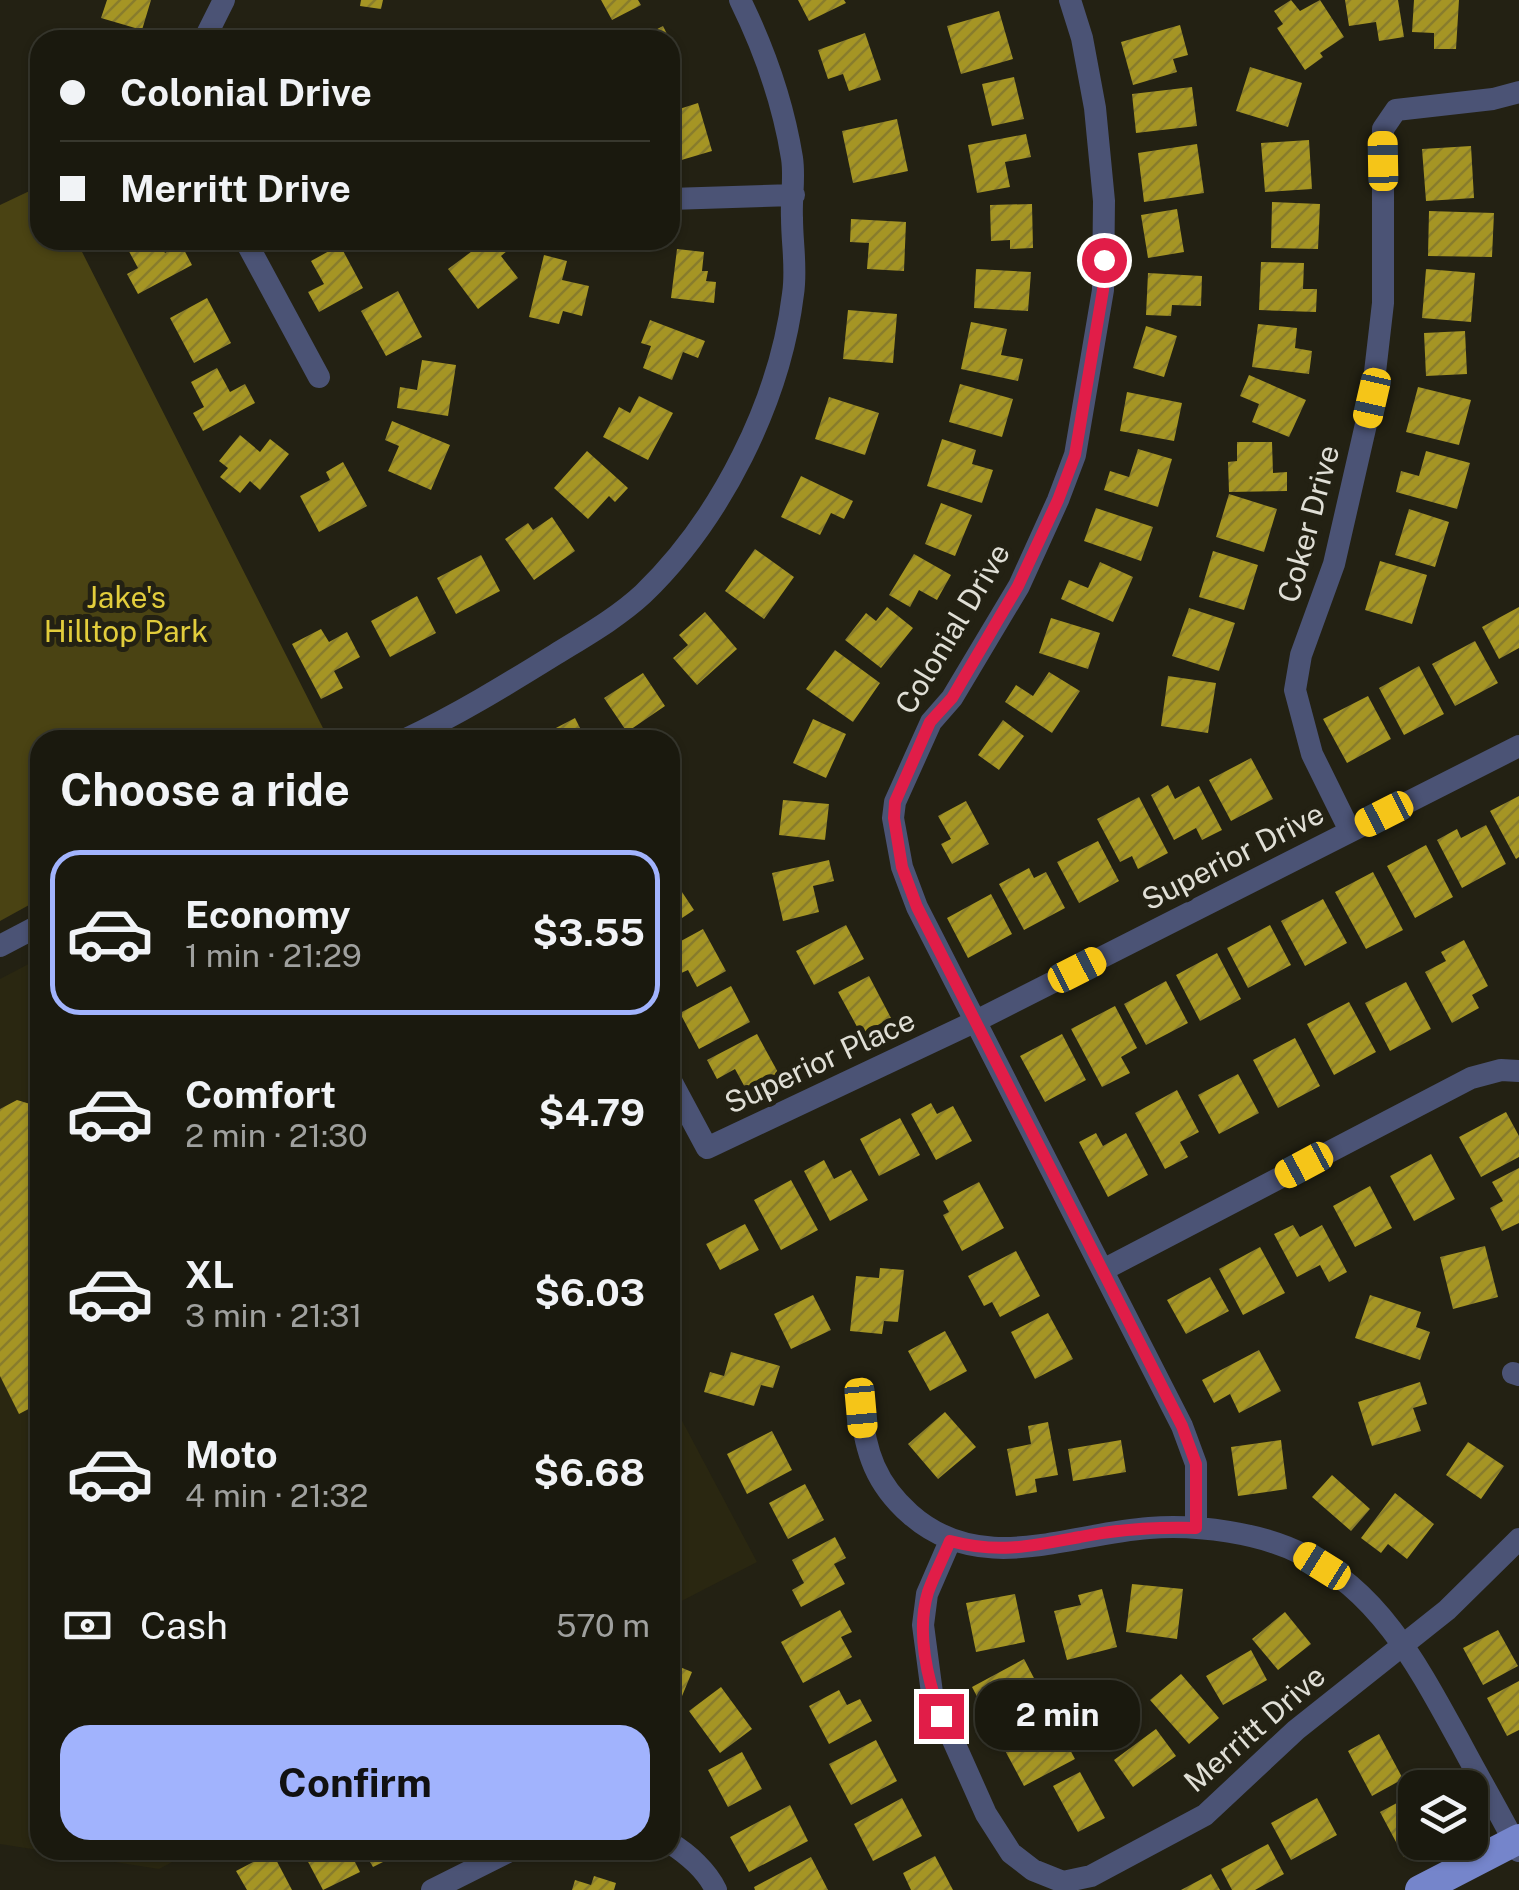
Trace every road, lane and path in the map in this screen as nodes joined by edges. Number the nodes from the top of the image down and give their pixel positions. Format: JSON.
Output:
{"nodes":[{"id":1,"x":224,"y":0,"type":"edge"},
{"id":2,"x":740,"y":0,"type":"edge"},
{"id":3,"x":1070,"y":0,"type":"edge"},
{"id":4,"x":209,"y":30,"type":"edge"},
{"id":5,"x":1519,"y":92,"type":"edge"},
{"id":6,"x":794,"y":195,"type":"junction"},
{"id":7,"x":680,"y":199,"type":"edge"},
{"id":8,"x":250,"y":250,"type":"edge"},
{"id":9,"x":319,"y":377,"type":"dead end"},
{"id":10,"x":425,"y":730,"type":"edge"},
{"id":11,"x":1519,"y":746,"type":"edge"},
{"id":12,"x":1350,"y":831,"type":"junction"},
{"id":13,"x":30,"y":931,"type":"edge"},
{"id":14,"x":0,"y":946,"type":"edge"},
{"id":15,"x":974,"y":1022,"type":"junction"},
{"id":16,"x":1519,"y":1071,"type":"edge"},
{"id":17,"x":680,"y":1098,"type":"edge"},
{"id":18,"x":1103,"y":1270,"type":"junction"},
{"id":19,"x":861,"y":1408,"type":"dead end"},
{"id":20,"x":1196,"y":1528,"type":"junction"},
{"id":21,"x":1519,"y":1539,"type":"edge"},
{"id":22,"x":950,"y":1541,"type":"junction"},
{"id":23,"x":1404,"y":1644,"type":"junction"},
{"id":24,"x":1517,"y":1844,"type":"edge"},
{"id":25,"x":680,"y":1849,"type":"edge"},
{"id":26,"x":492,"y":1860,"type":"edge"},
{"id":27,"x":432,"y":1890,"type":"edge"},
{"id":28,"x":716,"y":1890,"type":"edge"},
{"id":29,"x":1420,"y":1890,"type":"edge"}],
"edges":[{"from":1,"to":4,"type":"street"},
{"from":2,"to":6,"type":"street"},
{"from":3,"to":15,"type":"street","name":"Colonial Drive"},
{"from":5,"to":12,"type":"street","name":"Coker Drive"},
{"from":6,"to":7,"type":"street"},
{"from":6,"to":10,"type":"street"},
{"from":8,"to":9,"type":"street"},
{"from":11,"to":12,"type":"street","name":"Superior Drive"},
{"from":12,"to":15,"type":"street","name":"Superior Drive"},
{"from":13,"to":14,"type":"street"},
{"from":15,"to":17,"type":"street","name":"Superior Place"},
{"from":15,"to":18,"type":"street","name":"Colonial Drive"},
{"from":16,"to":18,"type":"street"},
{"from":18,"to":20,"type":"street","name":"Colonial Drive"},
{"from":19,"to":22,"type":"street"},
{"from":20,"to":22,"type":"street"},
{"from":20,"to":23,"type":"street"},
{"from":21,"to":23,"type":"street"},
{"from":22,"to":23,"type":"street","name":"Merritt Drive"},
{"from":23,"to":24,"type":"street"},
{"from":24,"to":29,"type":"main road"},
{"from":25,"to":28,"type":"street"},
{"from":26,"to":27,"type":"street"}]}
